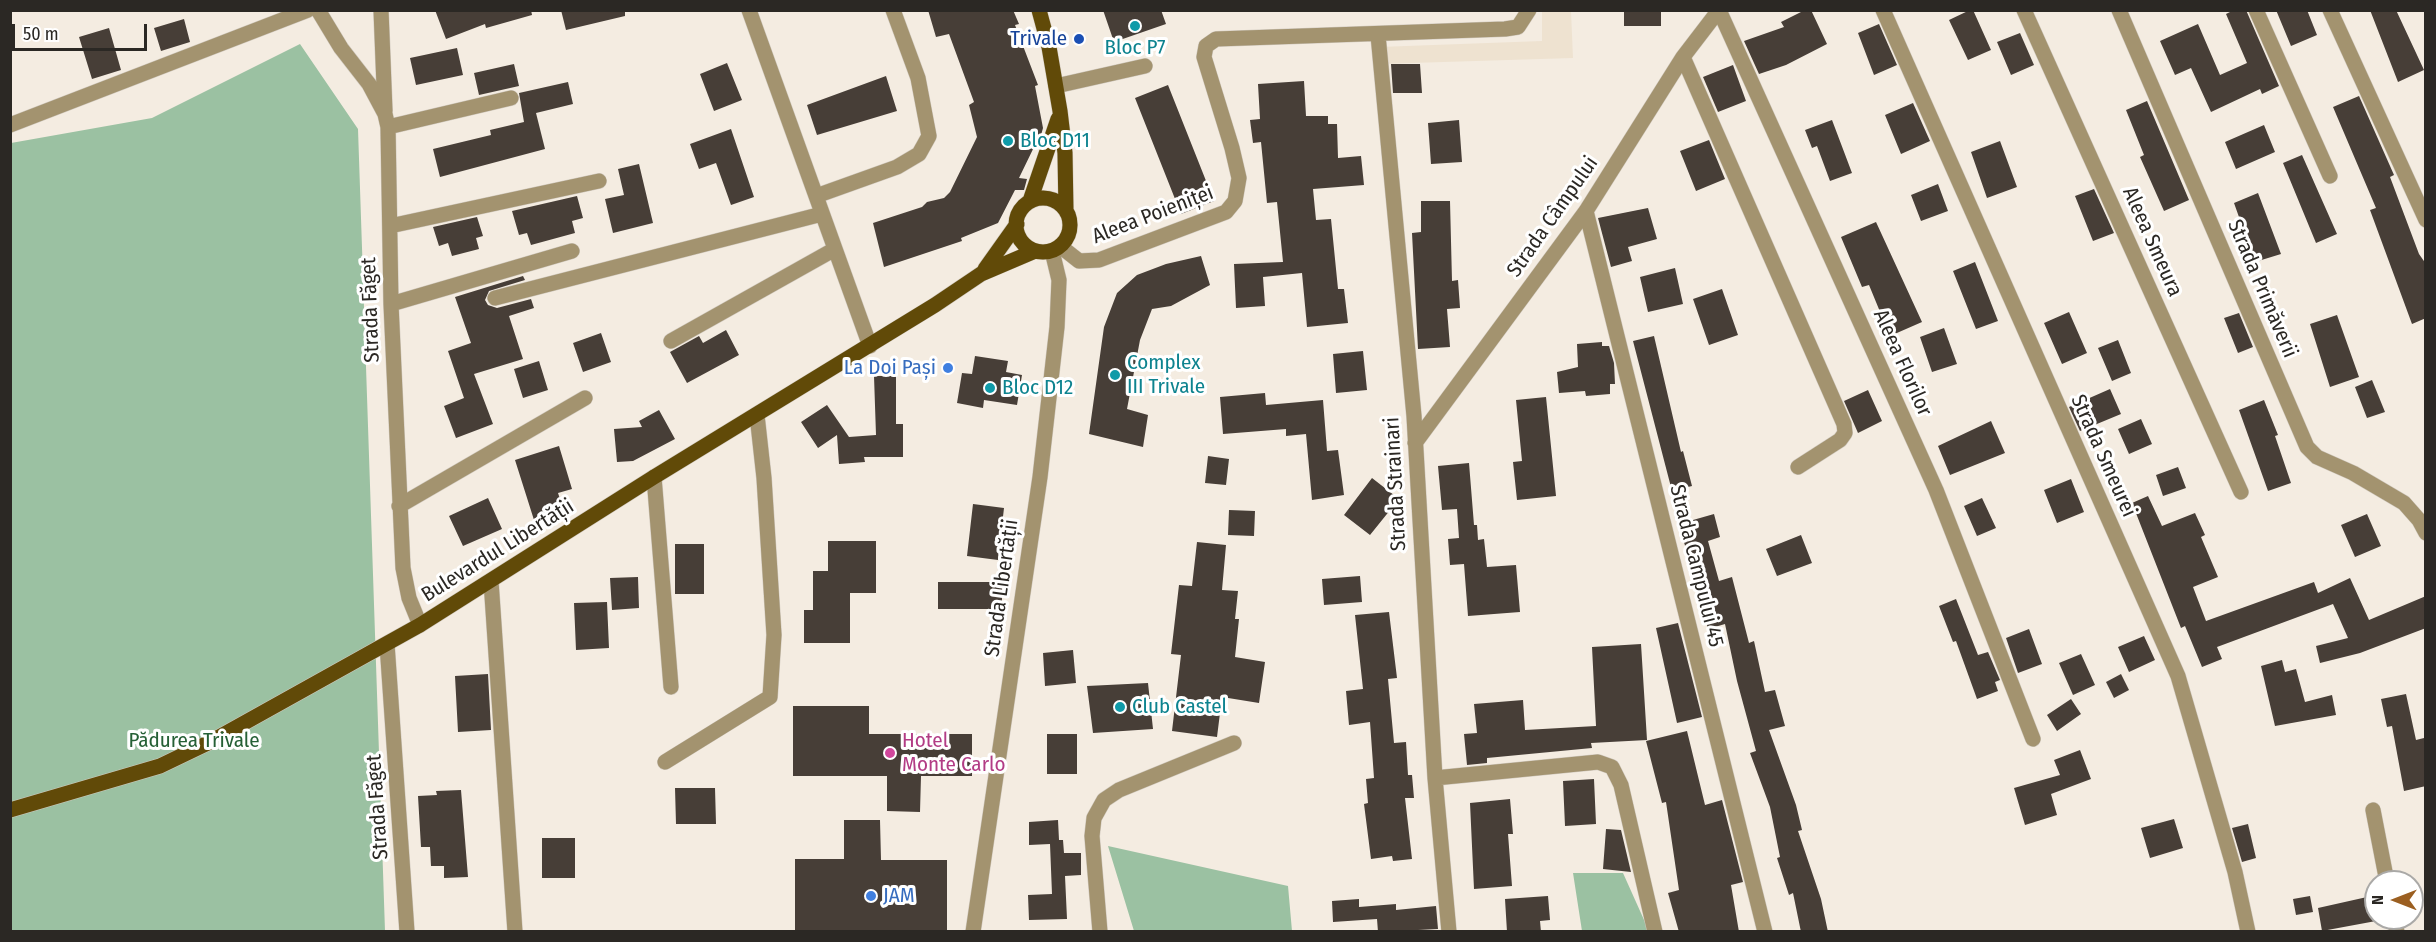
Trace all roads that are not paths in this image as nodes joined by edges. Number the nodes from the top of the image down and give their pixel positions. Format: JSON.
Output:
{"nodes":[{"id":1,"x":308,"y":10,"type":"edge"},
{"id":2,"x":318,"y":10,"type":"edge"},
{"id":3,"x":749,"y":10,"type":"edge"},
{"id":4,"x":893,"y":10,"type":"edge"},
{"id":5,"x":1039,"y":10,"type":"edge"},
{"id":6,"x":1529,"y":10,"type":"edge"},
{"id":7,"x":1719,"y":10,"type":"edge"},
{"id":8,"x":1883,"y":10,"type":"edge"},
{"id":9,"x":2024,"y":10,"type":"edge"},
{"id":10,"x":2119,"y":10,"type":"edge"},
{"id":11,"x":2256,"y":10,"type":"edge"},
{"id":12,"x":2330,"y":10,"type":"edge"},
{"id":13,"x":384,"y":12,"type":"edge"},
{"id":14,"x":1378,"y":35,"type":"junction"},
{"id":15,"x":1683,"y":57,"type":"junction"},
{"id":16,"x":1145,"y":66,"type":"dead end"},
{"id":17,"x":1056,"y":86,"type":"junction"},
{"id":18,"x":512,"y":98,"type":"dead end"},
{"id":19,"x":1060,"y":111,"type":"junction"},
{"id":20,"x":386,"y":120,"type":"junction"},
{"id":21,"x":10,"y":125,"type":"edge"},
{"id":22,"x":2330,"y":176,"type":"dead end"},
{"id":23,"x":599,"y":181,"type":"dead end"},
{"id":24,"x":816,"y":196,"type":"junction"},
{"id":25,"x":1030,"y":201,"type":"junction"},
{"id":26,"x":1586,"y":211,"type":"junction"},
{"id":27,"x":1066,"y":212,"type":"junction"},
{"id":28,"x":822,"y":214,"type":"junction"},
{"id":29,"x":2426,"y":220,"type":"edge"},
{"id":30,"x":1017,"y":224,"type":"junction"},
{"id":31,"x":390,"y":226,"type":"junction"},
{"id":32,"x":835,"y":249,"type":"junction"},
{"id":33,"x":1056,"y":249,"type":"junction"},
{"id":34,"x":1035,"y":250,"type":"junction"},
{"id":35,"x":572,"y":251,"type":"dead end"},
{"id":36,"x":981,"y":274,"type":"junction"},
{"id":37,"x":495,"y":298,"type":"dead end"},
{"id":38,"x":391,"y":304,"type":"junction"},
{"id":39,"x":671,"y":341,"type":"dead end"},
{"id":40,"x":870,"y":346,"type":"junction"},
{"id":41,"x":585,"y":398,"type":"dead end"},
{"id":42,"x":757,"y":415,"type":"junction"},
{"id":43,"x":1415,"y":443,"type":"junction"},
{"id":44,"x":1798,"y":467,"type":"dead end"},
{"id":45,"x":654,"y":477,"type":"junction"},
{"id":46,"x":2241,"y":492,"type":"dead end"},
{"id":47,"x":399,"y":506,"type":"junction"},
{"id":48,"x":2426,"y":533,"type":"edge"},
{"id":49,"x":491,"y":581,"type":"junction"},
{"id":50,"x":420,"y":625,"type":"junction"},
{"id":51,"x":387,"y":644,"type":"junction"},
{"id":52,"x":671,"y":687,"type":"dead end"},
{"id":53,"x":2033,"y":739,"type":"dead end"},
{"id":54,"x":1234,"y":743,"type":"dead end"},
{"id":55,"x":665,"y":762,"type":"dead end"},
{"id":56,"x":1435,"y":777,"type":"junction"},
{"id":57,"x":10,"y":810,"type":"edge"},
{"id":58,"x":2373,"y":810,"type":"dead end"},
{"id":59,"x":2385,"y":870,"type":"edge"},
{"id":60,"x":407,"y":932,"type":"edge"},
{"id":61,"x":515,"y":932,"type":"edge"},
{"id":62,"x":973,"y":932,"type":"edge"},
{"id":63,"x":1100,"y":932,"type":"edge"},
{"id":64,"x":1449,"y":932,"type":"edge"},
{"id":65,"x":1655,"y":932,"type":"edge"},
{"id":66,"x":1765,"y":932,"type":"edge"},
{"id":67,"x":2247,"y":932,"type":"edge"}],
"edges":[{"from":1,"to":21,"type":"street"},
{"from":2,"to":20,"type":"street","name":"Strada Făget"},
{"from":3,"to":24,"type":"street"},
{"from":4,"to":24,"type":"street"},
{"from":5,"to":17,"type":"main road"},
{"from":6,"to":14,"type":"street","name":"Aleea Poieniței"},
{"from":7,"to":15,"type":"street","name":"Strada Câmpului"},
{"from":7,"to":53,"type":"street","name":"Aleea Florilor"},
{"from":8,"to":67,"type":"street","name":"Strada Smeurei"},
{"from":9,"to":46,"type":"street","name":"Aleea Smeura"},
{"from":10,"to":48,"type":"street","name":"Strada Primăverii"},
{"from":11,"to":22,"type":"street"},
{"from":12,"to":29,"type":"street"},
{"from":13,"to":20,"type":"street"},
{"from":14,"to":33,"type":"street","name":"Aleea Poieniței"},
{"from":14,"to":43,"type":"street","name":"Strada Strainari"},
{"from":15,"to":26,"type":"street","name":"Strada Câmpului"},
{"from":15,"to":44,"type":"street"},
{"from":16,"to":17,"type":"street"},
{"from":17,"to":19,"type":"main road"},
{"from":18,"to":20,"type":"street"},
{"from":19,"to":25,"type":"main road"},
{"from":19,"to":27,"type":"main road"},
{"from":20,"to":31,"type":"street","name":"Strada Făget"},
{"from":23,"to":31,"type":"street"},
{"from":24,"to":28,"type":"street"},
{"from":25,"to":27,"type":"main road"},
{"from":25,"to":30,"type":"main road"},
{"from":26,"to":43,"type":"street","name":"Strada Câmpului"},
{"from":26,"to":66,"type":"street","name":"Strada Campului 45"},
{"from":27,"to":33,"type":"main road"},
{"from":28,"to":32,"type":"street"},
{"from":28,"to":37,"type":"street"},
{"from":30,"to":34,"type":"main road"},
{"from":30,"to":36,"type":"main road","name":"Bulevardul Libertății"},
{"from":31,"to":38,"type":"street","name":"Strada Făget"},
{"from":32,"to":39,"type":"street"},
{"from":32,"to":40,"type":"street"},
{"from":33,"to":34,"type":"main road"},
{"from":33,"to":62,"type":"street","name":"Strada Libertății"},
{"from":34,"to":36,"type":"main road","name":"Bulevardul Libertății"},
{"from":35,"to":38,"type":"street"},
{"from":36,"to":40,"type":"main road","name":"Bulevardul Libertății"},
{"from":38,"to":47,"type":"street","name":"Strada Făget"},
{"from":40,"to":42,"type":"main road","name":"Bulevardul Libertății"},
{"from":41,"to":47,"type":"street"},
{"from":42,"to":45,"type":"main road","name":"Bulevardul Libertății"},
{"from":42,"to":55,"type":"street"},
{"from":43,"to":56,"type":"street","name":"Strada Strainari"},
{"from":45,"to":49,"type":"main road","name":"Bulevardul Libertății"},
{"from":45,"to":52,"type":"street"},
{"from":47,"to":50,"type":"street","name":"Strada Făget"},
{"from":49,"to":50,"type":"main road","name":"Bulevardul Libertății"},
{"from":49,"to":61,"type":"street"},
{"from":50,"to":51,"type":"main road","name":"Bulevardul Libertății"},
{"from":51,"to":57,"type":"main road","name":"Bulevardul Libertății"},
{"from":51,"to":60,"type":"street","name":"Strada Făget"},
{"from":54,"to":63,"type":"street"},
{"from":56,"to":64,"type":"street","name":"Strada Strainari"},
{"from":56,"to":65,"type":"street"},
{"from":58,"to":59,"type":"street"}]}
